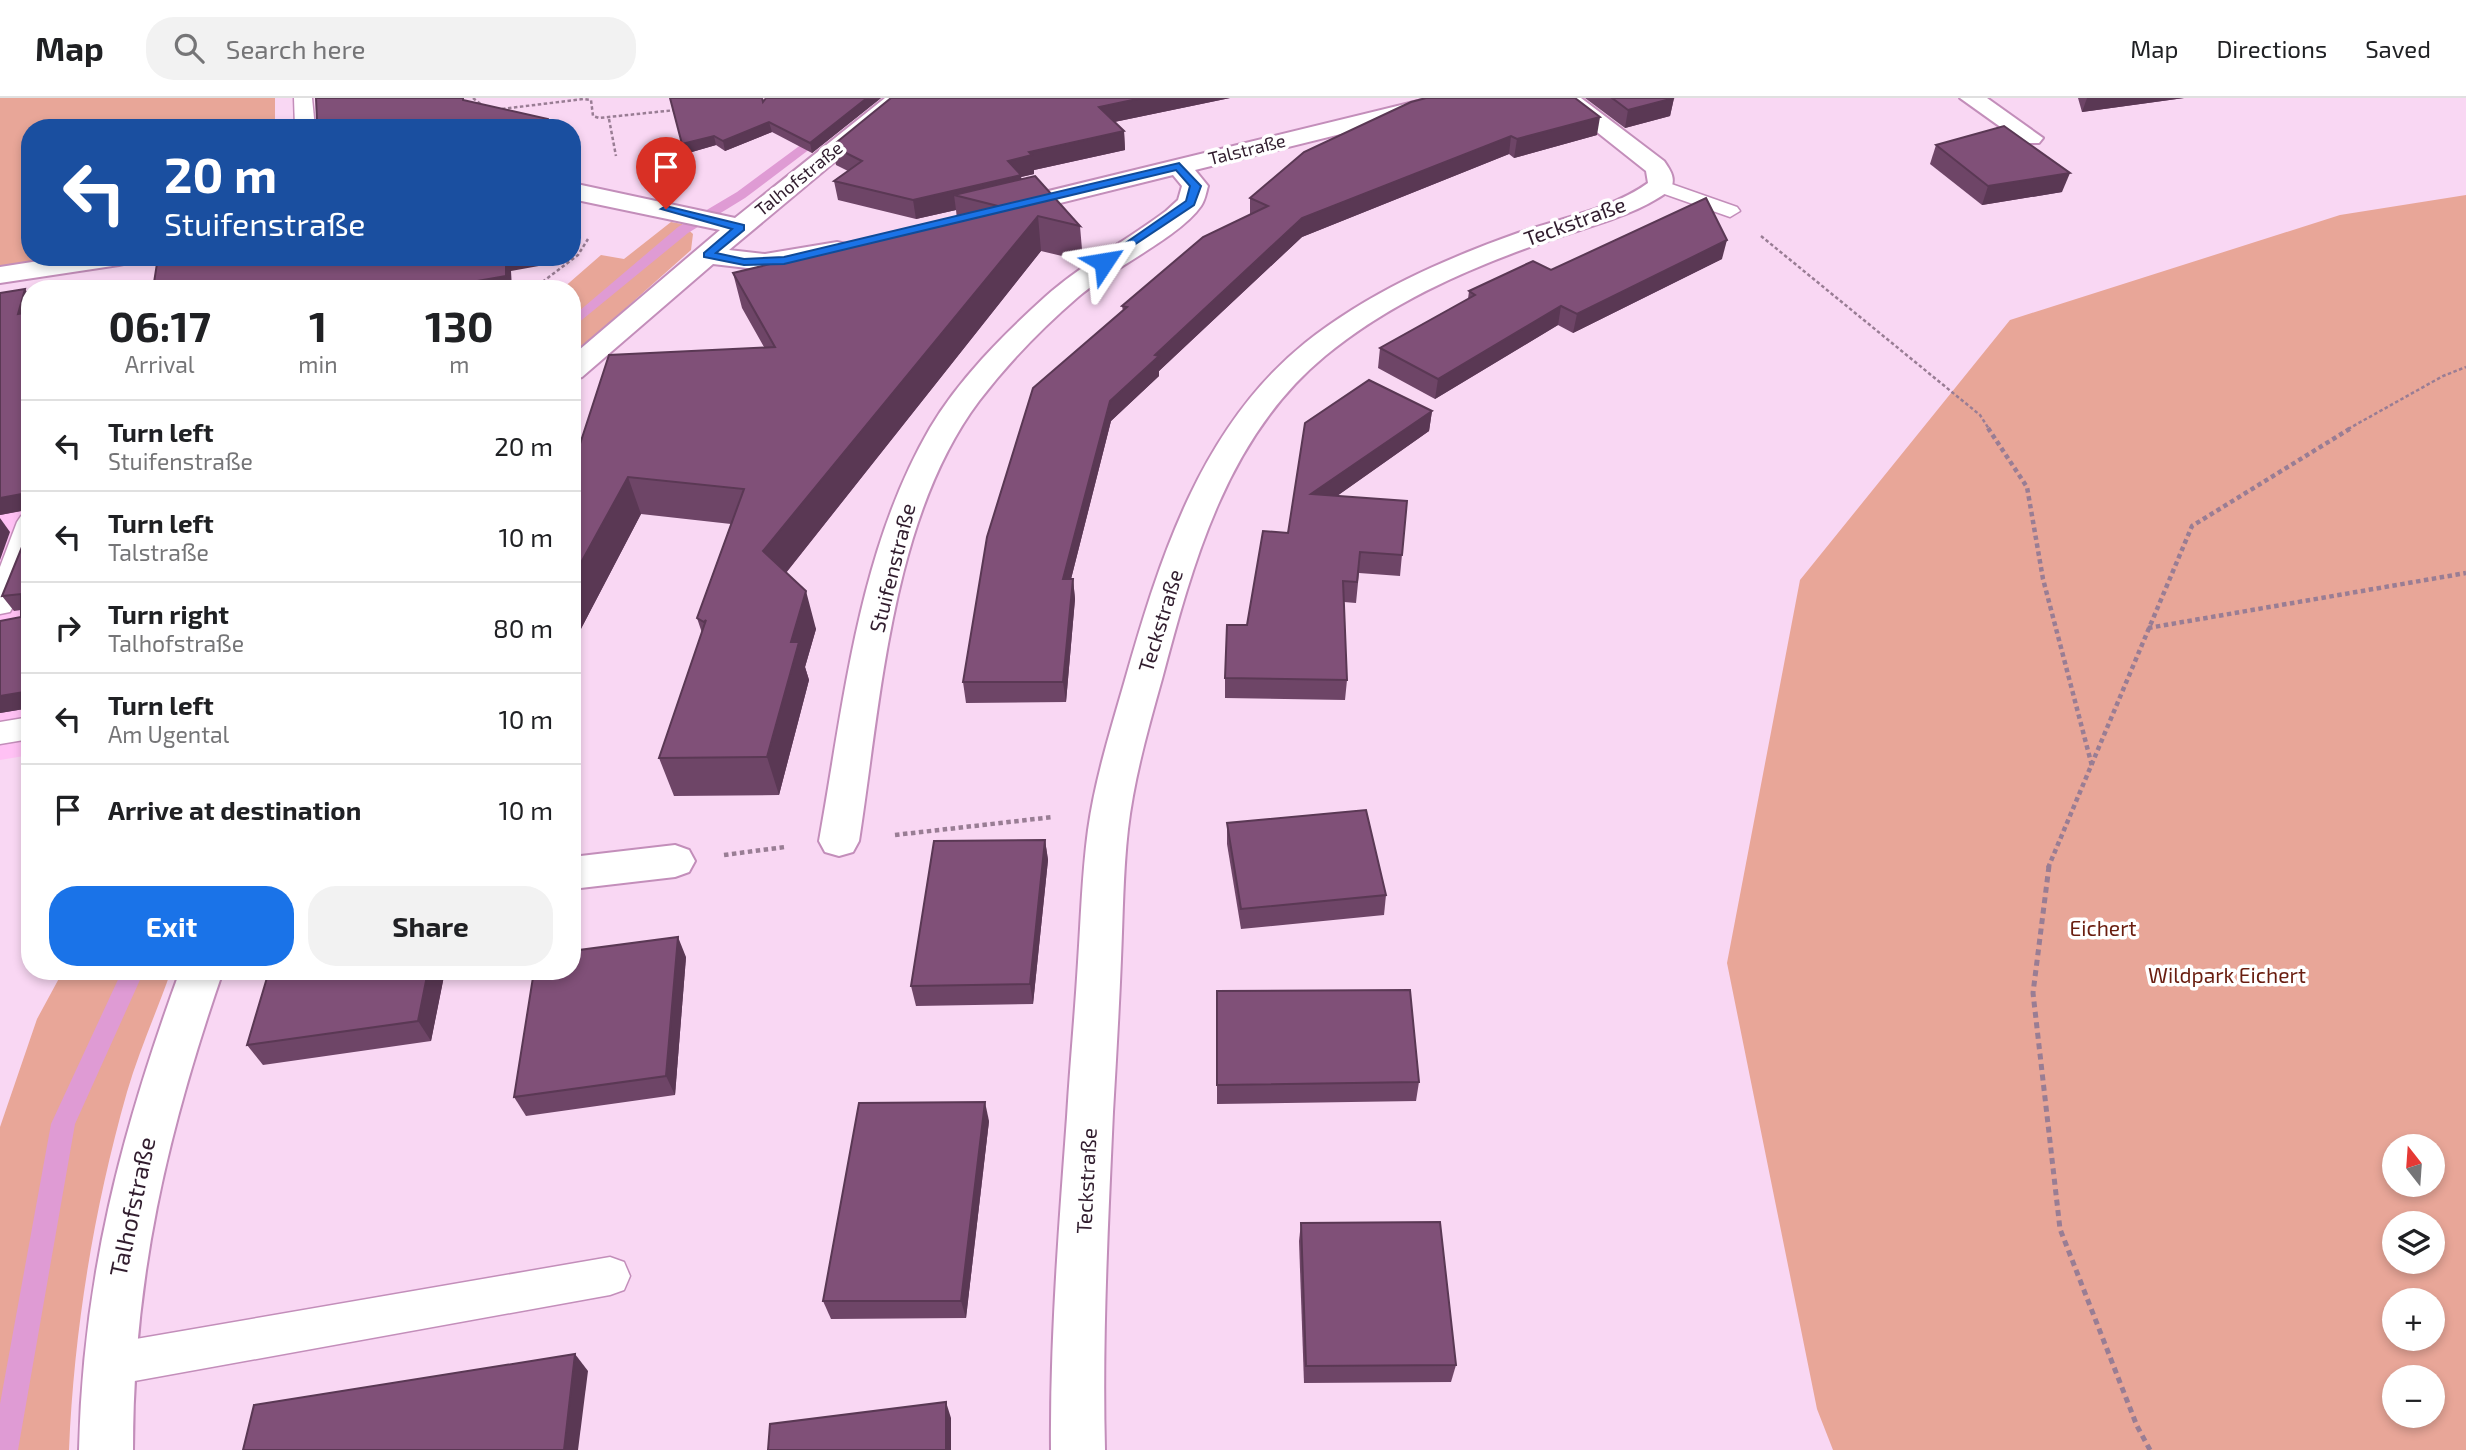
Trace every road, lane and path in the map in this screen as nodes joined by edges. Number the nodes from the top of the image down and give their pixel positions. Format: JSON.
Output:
{"nodes":[{"id":1,"x":303,"y":98,"type":"edge"},
{"id":2,"x":473,"y":98,"type":"edge"},
{"id":3,"x":900,"y":98,"type":"edge"},
{"id":4,"x":1458,"y":98,"type":"edge"},
{"id":5,"x":1566,"y":98,"type":"edge"},
{"id":6,"x":1972,"y":98,"type":"edge"},
{"id":7,"x":486,"y":108,"type":"edge"},
{"id":8,"x":685,"y":108,"type":"edge"},
{"id":9,"x":497,"y":110,"type":"edge"},
{"id":10,"x":304,"y":119,"type":"edge"},
{"id":11,"x":2031,"y":138,"type":"dead end"},
{"id":12,"x":1179,"y":166,"type":"junction"},
{"id":13,"x":1660,"y":186,"type":"junction"},
{"id":14,"x":581,"y":193,"type":"edge"},
{"id":15,"x":1730,"y":211,"type":"dead end"},
{"id":16,"x":981,"y":215,"type":"edge"},
{"id":17,"x":730,"y":225,"type":"junction"},
{"id":18,"x":1755,"y":231,"type":"dead end"},
{"id":19,"x":588,"y":238,"type":"dead end"},
{"id":20,"x":862,"y":244,"type":"edge"},
{"id":21,"x":581,"y":250,"type":"edge"},
{"id":22,"x":708,"y":255,"type":"junction"},
{"id":23,"x":59,"y":266,"type":"edge"},
{"id":24,"x":563,"y":266,"type":"edge"},
{"id":25,"x":0,"y":275,"type":"edge"},
{"id":26,"x":545,"y":280,"type":"edge"},
{"id":27,"x":581,"y":363,"type":"edge"},
{"id":28,"x":2466,"y":367,"type":"edge"},
{"id":29,"x":21,"y":521,"type":"edge"},
{"id":30,"x":0,"y":523,"type":"edge"},
{"id":31,"x":21,"y":558,"type":"edge"},
{"id":32,"x":2466,"y":573,"type":"edge"},
{"id":33,"x":7,"y":618,"type":"edge"},
{"id":34,"x":2148,"y":629,"type":"junction"},
{"id":35,"x":21,"y":730,"type":"edge"},
{"id":36,"x":0,"y":733,"type":"edge"},
{"id":37,"x":2092,"y":767,"type":"junction"},
{"id":38,"x":1032,"y":820,"type":"dead end"},
{"id":39,"x":839,"y":841,"type":"junction"},
{"id":40,"x":718,"y":855,"type":"dead end"},
{"id":41,"x":675,"y":860,"type":"dead end"},
{"id":42,"x":581,"y":872,"type":"edge"},
{"id":43,"x":199,"y":980,"type":"edge"},
{"id":44,"x":610,"y":1276,"type":"dead end"},
{"id":45,"x":107,"y":1364,"type":"junction"},
{"id":46,"x":106,"y":1450,"type":"edge"},
{"id":47,"x":1078,"y":1450,"type":"edge"},
{"id":48,"x":2150,"y":1450,"type":"edge"}],
"edges":[{"from":1,"to":10,"type":"lane"},
{"from":2,"to":7,"type":"path"},
{"from":3,"to":17,"type":"street","name":"Talhofstraße"},
{"from":4,"to":12,"type":"street","name":"Talstraße"},
{"from":5,"to":13,"type":"street"},
{"from":6,"to":11,"type":"street"},
{"from":8,"to":9,"type":"path"},
{"from":12,"to":16,"type":"street","name":"Talstraße"},
{"from":12,"to":39,"type":"street","name":"Stuifenstraße"},
{"from":13,"to":15,"type":"lane"},
{"from":13,"to":47,"type":"street","name":"Teckstraße"},
{"from":14,"to":17,"type":"street"},
{"from":17,"to":22,"type":"street","name":"Talhofstraße"},
{"from":18,"to":37,"type":"path"},
{"from":19,"to":21,"type":"path"},
{"from":20,"to":22,"type":"street"},
{"from":22,"to":27,"type":"street","name":"Talhofstraße"},
{"from":23,"to":25,"type":"street"},
{"from":24,"to":26,"type":"path"},
{"from":28,"to":34,"type":"path"},
{"from":29,"to":30,"type":"lane"},
{"from":31,"to":33,"type":"lane"},
{"from":32,"to":34,"type":"path"},
{"from":34,"to":37,"type":"path"},
{"from":35,"to":36,"type":"lane"},
{"from":37,"to":48,"type":"path"},
{"from":38,"to":39,"type":"path"},
{"from":39,"to":40,"type":"path"},
{"from":41,"to":42,"type":"street"},
{"from":43,"to":45,"type":"street","name":"Talhofstraße"},
{"from":44,"to":45,"type":"lane"},
{"from":45,"to":46,"type":"street","name":"Talhofstraße"}]}
